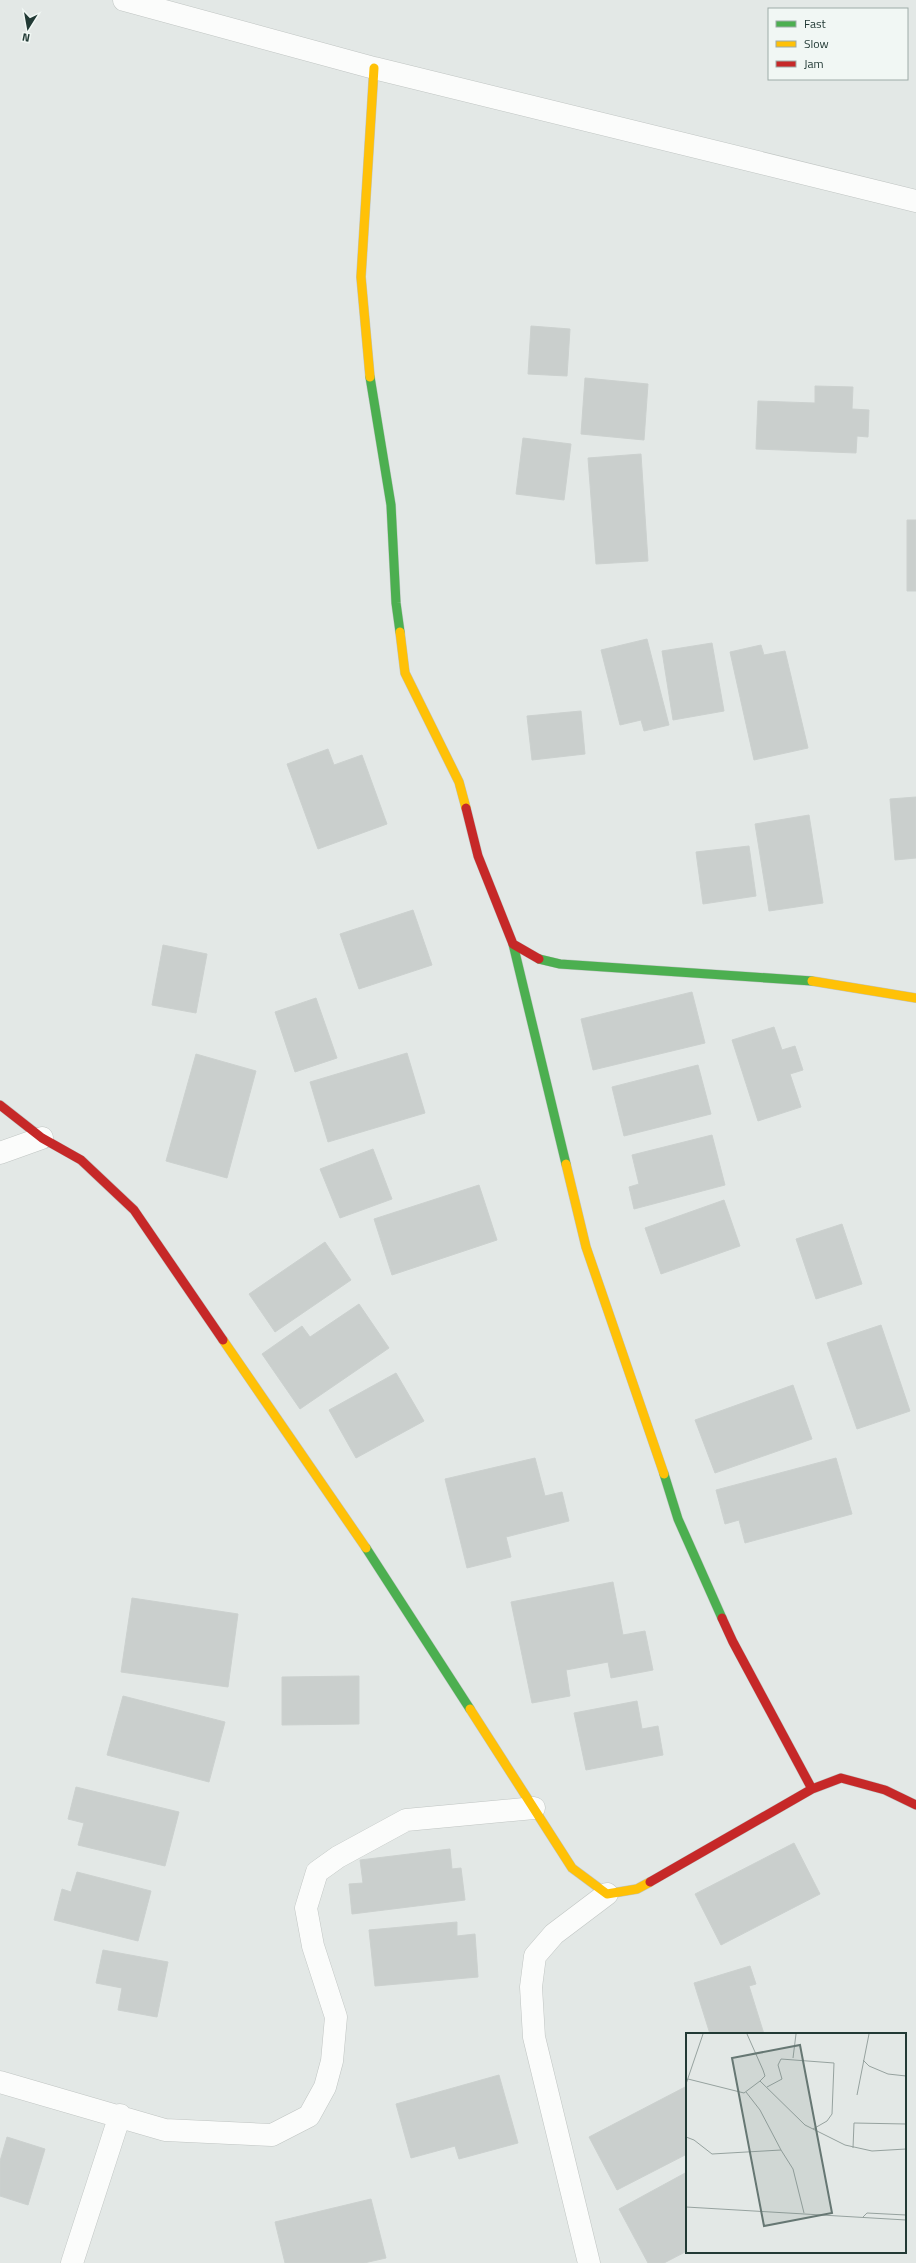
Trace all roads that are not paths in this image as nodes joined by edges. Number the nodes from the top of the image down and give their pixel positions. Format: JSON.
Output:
{"nodes":[{"id":1,"x":124,"y":0,"type":"edge"},
{"id":2,"x":374,"y":68,"type":"junction"},
{"id":3,"x":916,"y":201,"type":"edge"},
{"id":4,"x":513,"y":944,"type":"junction"},
{"id":5,"x":916,"y":998,"type":"edge"},
{"id":6,"x":0,"y":1105,"type":"edge"},
{"id":7,"x":42,"y":1138,"type":"junction"},
{"id":8,"x":0,"y":1153,"type":"edge"},
{"id":9,"x":812,"y":1789,"type":"junction"},
{"id":10,"x":916,"y":1805,"type":"edge"},
{"id":11,"x":534,"y":1808,"type":"junction"},
{"id":12,"x":607,"y":1894,"type":"junction"},
{"id":13,"x":0,"y":2082,"type":"edge"},
{"id":14,"x":120,"y":2116,"type":"junction"},
{"id":15,"x":72,"y":2263,"type":"edge"},
{"id":16,"x":589,"y":2263,"type":"edge"}],
"edges":[{"from":1,"to":2,"type":"street"},
{"from":2,"to":3,"type":"street"},
{"from":2,"to":4,"type":"street"},
{"from":4,"to":5,"type":"street"},
{"from":4,"to":9,"type":"street"},
{"from":6,"to":7,"type":"street"},
{"from":7,"to":8,"type":"street"},
{"from":7,"to":11,"type":"street"},
{"from":9,"to":10,"type":"street"},
{"from":9,"to":12,"type":"street"},
{"from":11,"to":12,"type":"street"},
{"from":11,"to":14,"type":"street"},
{"from":12,"to":16,"type":"street"},
{"from":13,"to":14,"type":"street"},
{"from":14,"to":15,"type":"street"}]}
